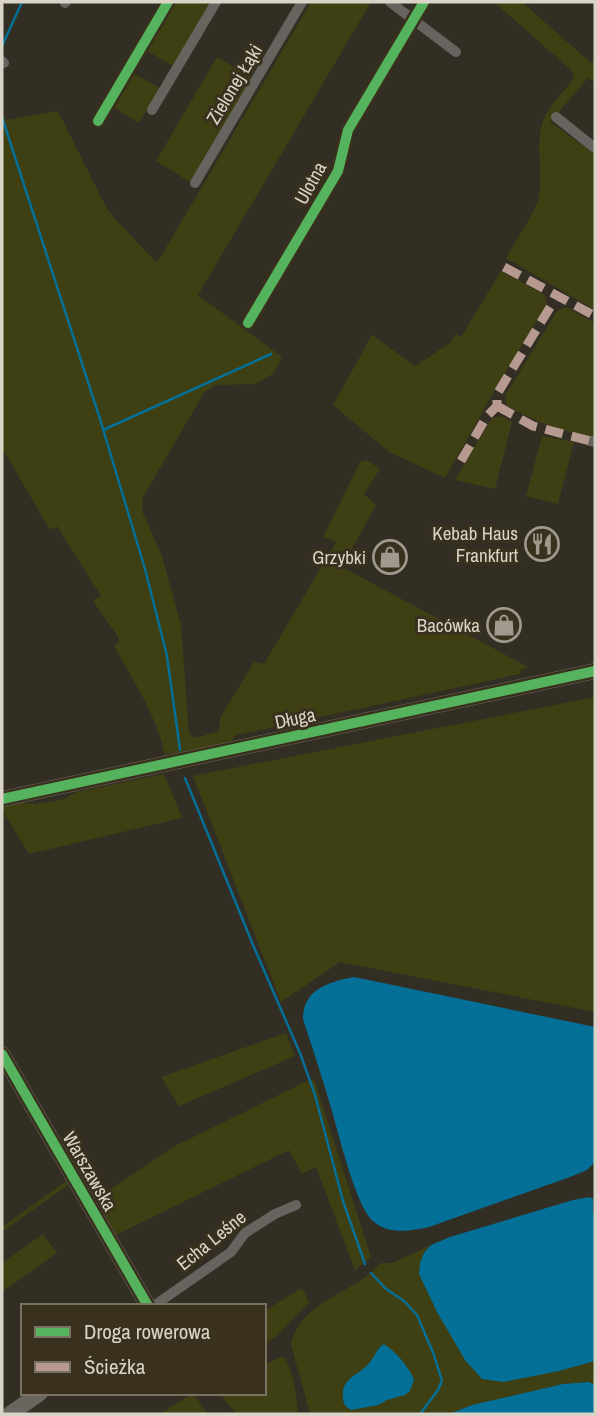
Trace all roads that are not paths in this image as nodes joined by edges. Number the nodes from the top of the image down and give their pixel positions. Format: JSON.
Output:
{"nodes":[{"id":1,"x":168,"y":2,"type":"edge"},
{"id":2,"x":216,"y":2,"type":"edge"},
{"id":3,"x":302,"y":2,"type":"edge"},
{"id":4,"x":390,"y":2,"type":"edge"},
{"id":5,"x":424,"y":2,"type":"edge"},
{"id":6,"x":414,"y":19,"type":"junction"},
{"id":7,"x":456,"y":52,"type":"dead end"},
{"id":8,"x":152,"y":110,"type":"dead end"},
{"id":9,"x":556,"y":117,"type":"dead end"},
{"id":10,"x":97,"y":121,"type":"dead end"},
{"id":11,"x":595,"y":148,"type":"edge"},
{"id":12,"x":195,"y":183,"type":"dead end"},
{"id":13,"x":248,"y":323,"type":"dead end"},
{"id":14,"x":595,"y":671,"type":"edge"},
{"id":15,"x":2,"y":799,"type":"edge"},
{"id":16,"x":2,"y":1054,"type":"edge"},
{"id":17,"x":296,"y":1205,"type":"dead end"},
{"id":18,"x":148,"y":1304,"type":"edge"},
{"id":19,"x":155,"y":1304,"type":"edge"},
{"id":20,"x":37,"y":1395,"type":"edge"},
{"id":21,"x":10,"y":1414,"type":"edge"}],
"edges":[{"from":1,"to":10,"type":"street"},
{"from":2,"to":8,"type":"street"},
{"from":3,"to":12,"type":"street","name":"Zielonej Łąki"},
{"from":4,"to":6,"type":"street"},
{"from":5,"to":6,"type":"street","name":"Ulotna"},
{"from":6,"to":7,"type":"street"},
{"from":6,"to":13,"type":"street","name":"Ulotna"},
{"from":9,"to":11,"type":"street"},
{"from":14,"to":15,"type":"street","name":"Długa"},
{"from":16,"to":18,"type":"street","name":"Warszawska"},
{"from":17,"to":19,"type":"street","name":"Echa Leśne"},
{"from":20,"to":21,"type":"street"}]}
